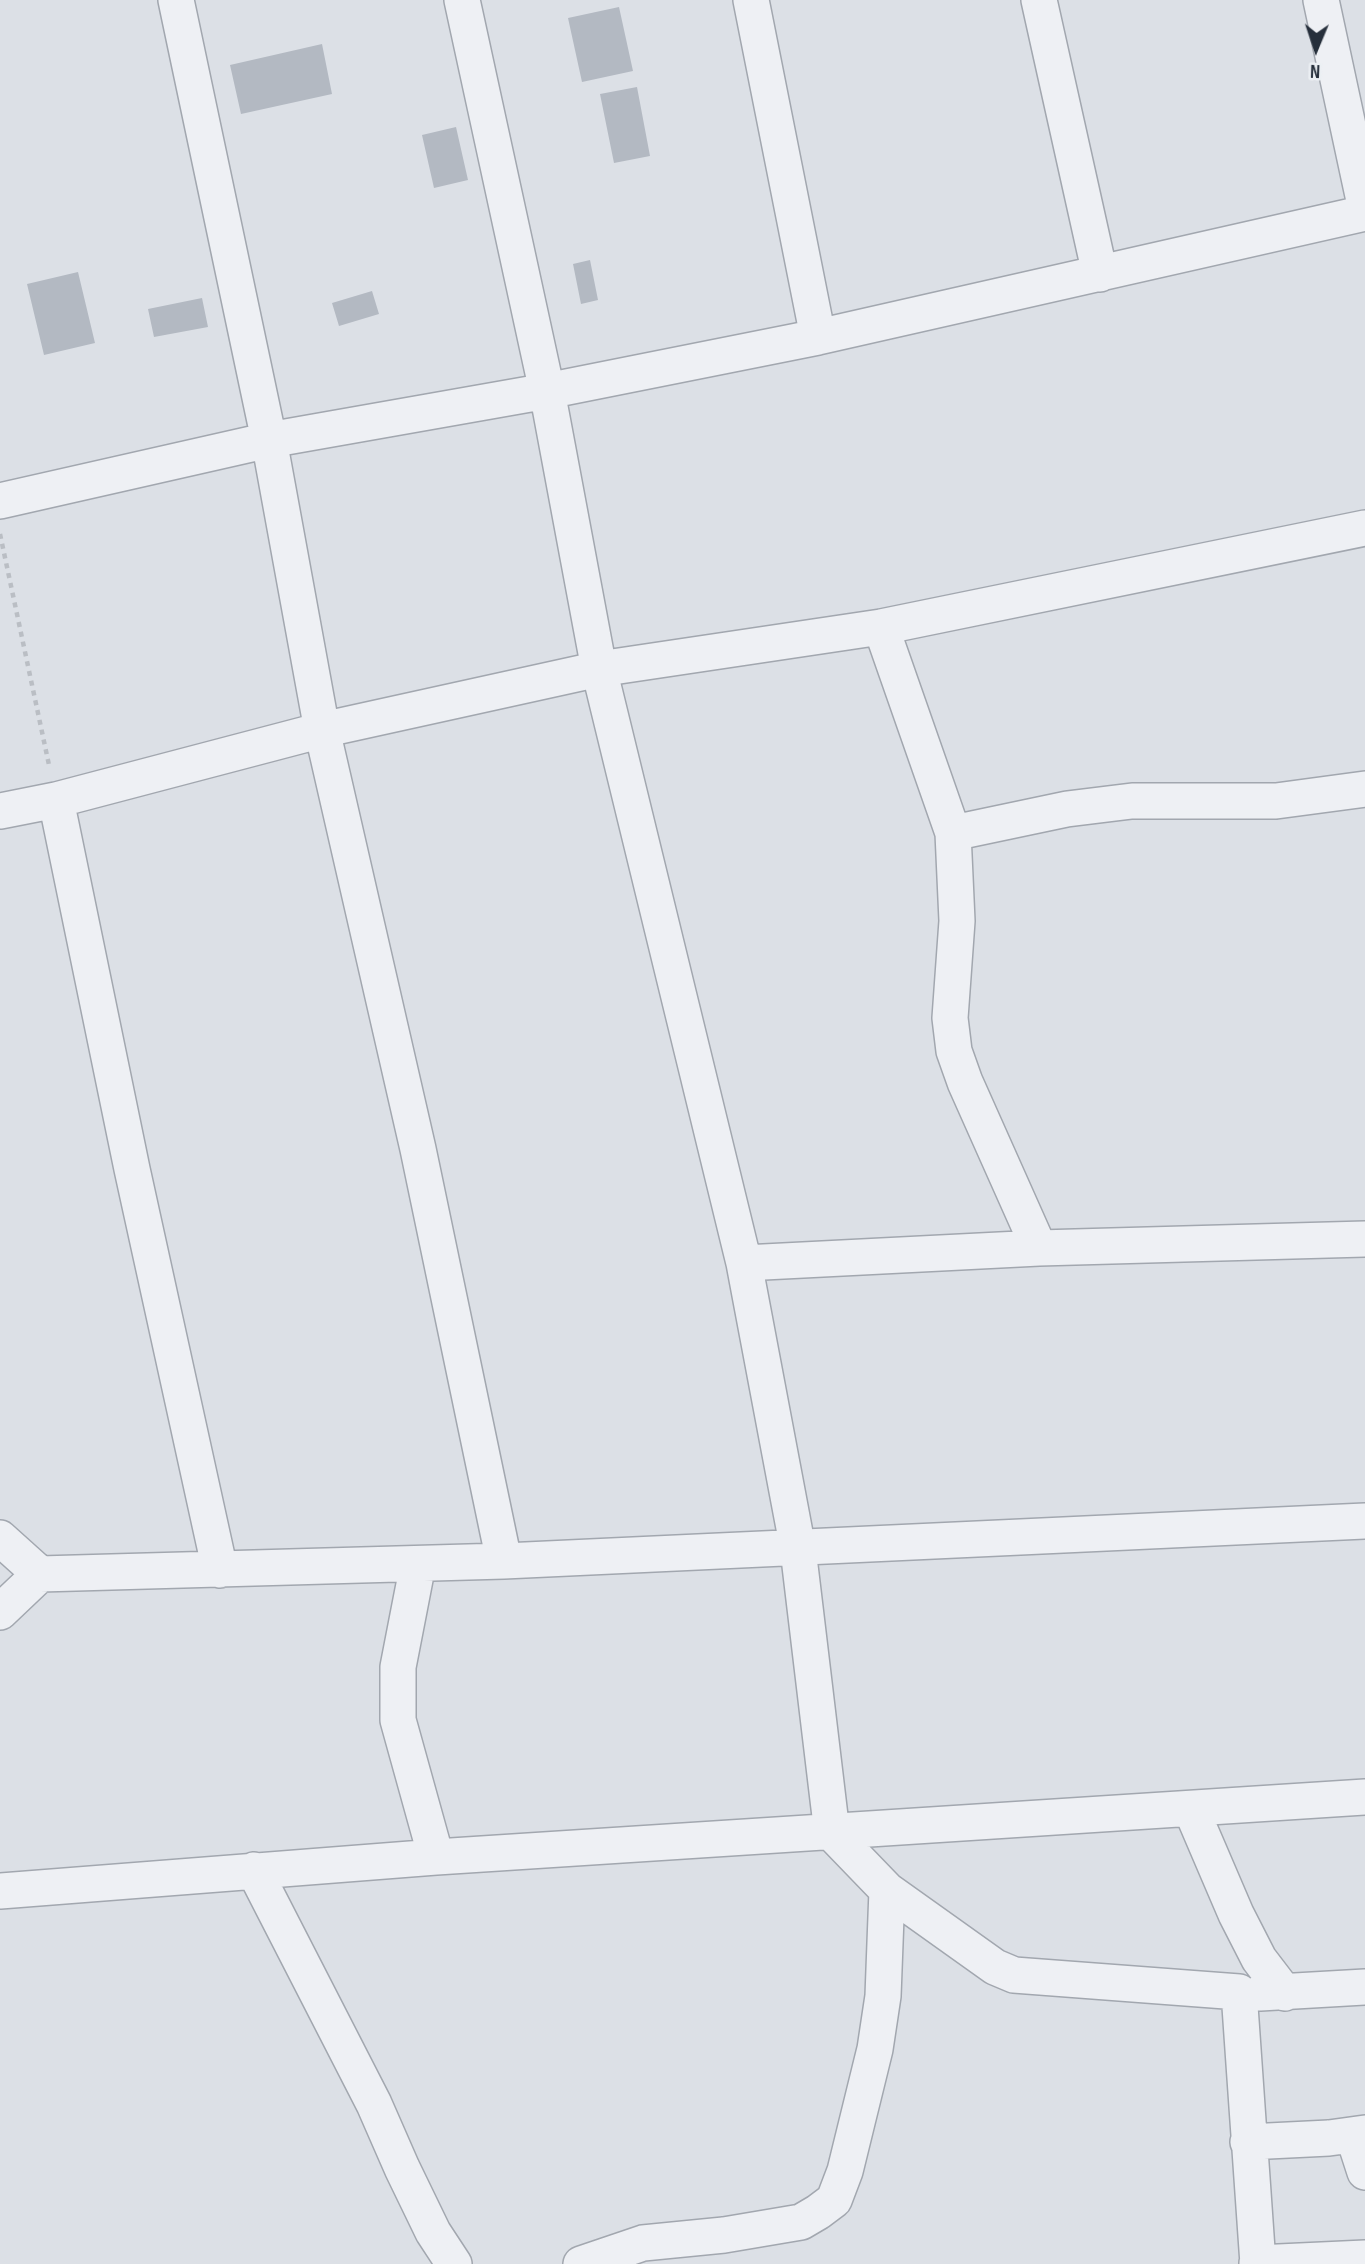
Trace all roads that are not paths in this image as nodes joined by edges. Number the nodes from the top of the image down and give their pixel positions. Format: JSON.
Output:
{"nodes":[{"id":1,"x":176,"y":0,"type":"edge"},
{"id":2,"x":462,"y":0,"type":"edge"},
{"id":3,"x":751,"y":0,"type":"edge"},
{"id":4,"x":1039,"y":0,"type":"edge"},
{"id":5,"x":1321,"y":0,"type":"edge"},
{"id":6,"x":1365,"y":205,"type":"edge"},
{"id":7,"x":1365,"y":213,"type":"edge"},
{"id":8,"x":1100,"y":274,"type":"junction"},
{"id":9,"x":818,"y":337,"type":"junction"},
{"id":10,"x":547,"y":391,"type":"junction"},
{"id":11,"x":269,"y":440,"type":"junction"},
{"id":12,"x":0,"y":501,"type":"edge"},
{"id":13,"x":1365,"y":528,"type":"edge"},
{"id":14,"x":881,"y":627,"type":"junction"},
{"id":15,"x":599,"y":669,"type":"junction"},
{"id":16,"x":322,"y":730,"type":"junction"},
{"id":17,"x":1365,"y":789,"type":"edge"},
{"id":18,"x":56,"y":800,"type":"junction"},
{"id":19,"x":0,"y":811,"type":"edge"},
{"id":20,"x":953,"y":833,"type":"junction"},
{"id":21,"x":1365,"y":1238,"type":"edge"},
{"id":22,"x":1039,"y":1248,"type":"junction"},
{"id":23,"x":744,"y":1263,"type":"junction"},
{"id":24,"x":1365,"y":1521,"type":"edge"},
{"id":25,"x":0,"y":1538,"type":"edge"},
{"id":26,"x":798,"y":1549,"type":"junction"},
{"id":27,"x":504,"y":1561,"type":"junction"},
{"id":28,"x":418,"y":1564,"type":"junction"},
{"id":29,"x":220,"y":1570,"type":"junction"},
{"id":30,"x":40,"y":1574,"type":"junction"},
{"id":31,"x":0,"y":1612,"type":"edge"},
{"id":32,"x":1365,"y":1797,"type":"edge"},
{"id":33,"x":1191,"y":1809,"type":"junction"},
{"id":34,"x":832,"y":1833,"type":"junction"},
{"id":35,"x":436,"y":1857,"type":"junction"},
{"id":36,"x":254,"y":1870,"type":"junction"},
{"id":37,"x":887,"y":1890,"type":"junction"},
{"id":38,"x":0,"y":1891,"type":"edge"},
{"id":39,"x":1365,"y":1987,"type":"edge"},
{"id":40,"x":1239,"y":1992,"type":"junction"},
{"id":41,"x":1284,"y":1993,"type":"junction"},
{"id":42,"x":1359,"y":2134,"type":"edge"},
{"id":43,"x":1248,"y":2142,"type":"junction"},
{"id":44,"x":1365,"y":2172,"type":"edge"},
{"id":45,"x":1365,"y":2258,"type":"edge"},
{"id":46,"x":1258,"y":2263,"type":"edge"},
{"id":47,"x":454,"y":2264,"type":"edge"},
{"id":48,"x":581,"y":2264,"type":"edge"}],
"edges":[{"from":1,"to":11,"type":"street"},
{"from":2,"to":10,"type":"street"},
{"from":3,"to":9,"type":"street"},
{"from":4,"to":8,"type":"street"},
{"from":5,"to":6,"type":"street"},
{"from":7,"to":8,"type":"street"},
{"from":8,"to":9,"type":"street"},
{"from":9,"to":10,"type":"street"},
{"from":10,"to":11,"type":"street"},
{"from":10,"to":15,"type":"street"},
{"from":11,"to":12,"type":"street"},
{"from":11,"to":16,"type":"street"},
{"from":13,"to":14,"type":"street"},
{"from":14,"to":15,"type":"street"},
{"from":14,"to":20,"type":"street"},
{"from":15,"to":16,"type":"street"},
{"from":15,"to":23,"type":"street"},
{"from":16,"to":18,"type":"street"},
{"from":16,"to":27,"type":"street"},
{"from":17,"to":20,"type":"street"},
{"from":18,"to":19,"type":"street"},
{"from":18,"to":29,"type":"street"},
{"from":20,"to":22,"type":"street"},
{"from":21,"to":22,"type":"street"},
{"from":22,"to":23,"type":"street"},
{"from":23,"to":26,"type":"street"},
{"from":24,"to":26,"type":"street"},
{"from":25,"to":30,"type":"street"},
{"from":26,"to":27,"type":"street"},
{"from":26,"to":34,"type":"street"},
{"from":27,"to":28,"type":"street"},
{"from":28,"to":29,"type":"street"},
{"from":28,"to":35,"type":"street"},
{"from":29,"to":30,"type":"street"},
{"from":30,"to":31,"type":"street"},
{"from":32,"to":33,"type":"street"},
{"from":33,"to":34,"type":"street"},
{"from":33,"to":41,"type":"street"},
{"from":34,"to":35,"type":"street"},
{"from":34,"to":37,"type":"street"},
{"from":35,"to":36,"type":"street"},
{"from":36,"to":38,"type":"street"},
{"from":36,"to":47,"type":"street"},
{"from":37,"to":40,"type":"street"},
{"from":37,"to":48,"type":"street"},
{"from":39,"to":41,"type":"street"},
{"from":40,"to":41,"type":"street"},
{"from":40,"to":43,"type":"street"},
{"from":42,"to":43,"type":"street"},
{"from":42,"to":44,"type":"street"},
{"from":43,"to":46,"type":"street"},
{"from":45,"to":46,"type":"street"}]}
